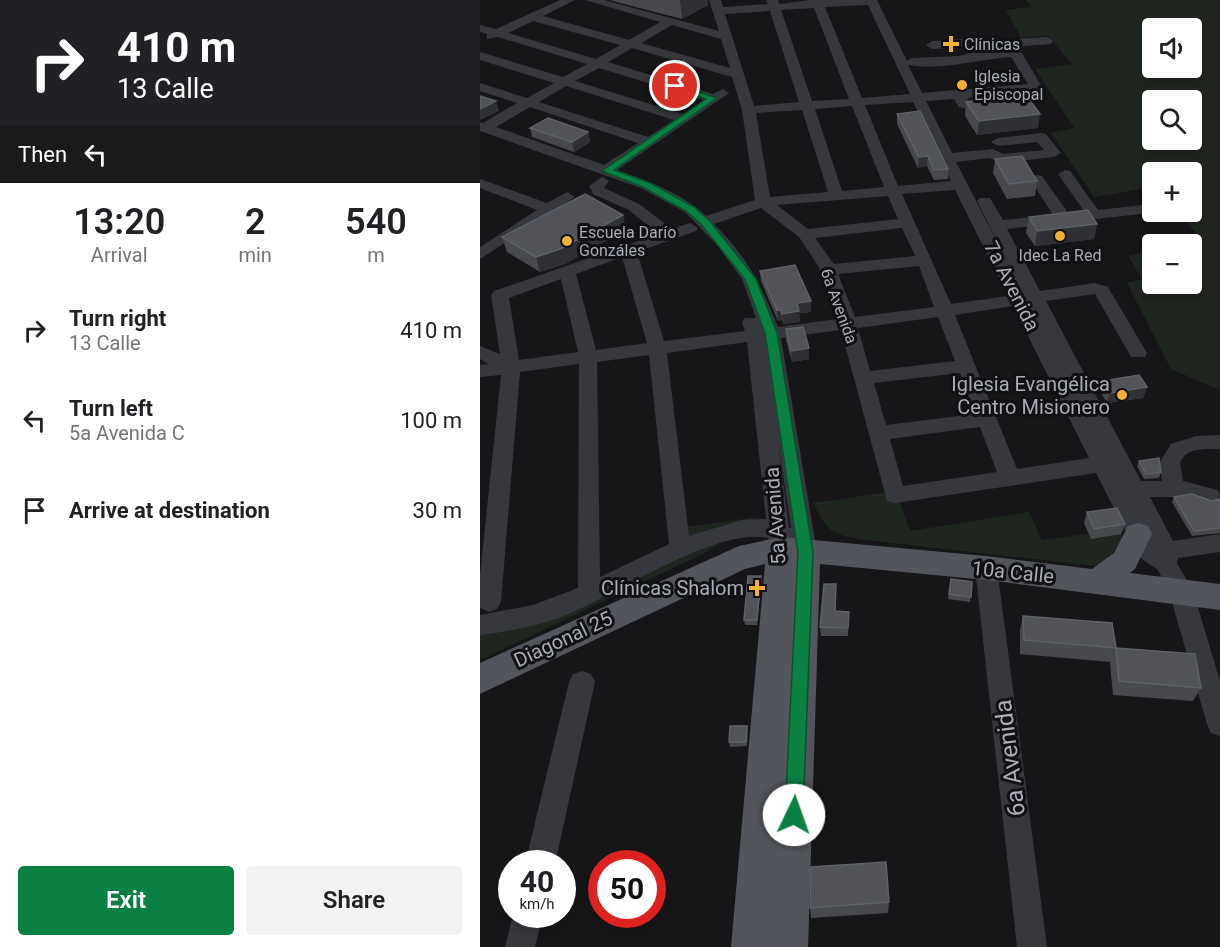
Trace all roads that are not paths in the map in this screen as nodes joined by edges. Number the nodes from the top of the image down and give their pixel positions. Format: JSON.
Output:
{"nodes":[{"id":1,"x":569,"y":0,"type":"edge"},
{"id":2,"x":591,"y":0,"type":"edge"},
{"id":3,"x":871,"y":0,"type":"edge"},
{"id":4,"x":880,"y":0,"type":"edge"},
{"id":5,"x":817,"y":2,"type":"edge"},
{"id":6,"x":773,"y":3,"type":"edge"},
{"id":7,"x":716,"y":5,"type":"edge"},
{"id":8,"x":537,"y":15,"type":"junction"},
{"id":9,"x":671,"y":21,"type":"junction"},
{"id":10,"x":480,"y":28,"type":"edge"},
{"id":11,"x":498,"y":33,"type":"junction"},
{"id":12,"x":727,"y":37,"type":"junction"},
{"id":13,"x":1047,"y":41,"type":"dead end"},
{"id":14,"x":480,"y":42,"type":"edge"},
{"id":15,"x":630,"y":44,"type":"junction"},
{"id":16,"x":934,"y":49,"type":"dead end"},
{"id":17,"x":971,"y":51,"type":"junction"},
{"id":18,"x":995,"y":54,"type":"junction"},
{"id":19,"x":480,"y":56,"type":"edge"},
{"id":20,"x":912,"y":62,"type":"junction"},
{"id":21,"x":598,"y":63,"type":"junction"},
{"id":22,"x":1006,"y":70,"type":"dead end"},
{"id":23,"x":986,"y":72,"type":"dead end"},
{"id":24,"x":737,"y":74,"type":"junction"},
{"id":25,"x":564,"y":82,"type":"junction"},
{"id":26,"x":480,"y":87,"type":"edge"},
{"id":27,"x":924,"y":96,"type":"junction"},
{"id":28,"x":859,"y":101,"type":"junction"},
{"id":29,"x":528,"y":102,"type":"junction"},
{"id":30,"x":806,"y":105,"type":"junction"},
{"id":31,"x":749,"y":110,"type":"junction"},
{"id":32,"x":686,"y":119,"type":"junction"},
{"id":33,"x":481,"y":130,"type":"edge"},
{"id":34,"x":650,"y":142,"type":"junction"},
{"id":35,"x":998,"y":142,"type":"dead end"},
{"id":36,"x":955,"y":157,"type":"junction"},
{"id":37,"x":1065,"y":174,"type":"dead end"},
{"id":38,"x":604,"y":176,"type":"junction"},
{"id":39,"x":1037,"y":179,"type":"edge"},
{"id":40,"x":480,"y":183,"type":"edge"},
{"id":41,"x":960,"y":185,"type":"junction"},
{"id":42,"x":893,"y":191,"type":"junction"},
{"id":43,"x":836,"y":194,"type":"junction"},
{"id":44,"x":567,"y":197,"type":"dead end"},
{"id":45,"x":763,"y":201,"type":"junction"},
{"id":46,"x":548,"y":209,"type":"junction"},
{"id":47,"x":1142,"y":210,"type":"edge"},
{"id":48,"x":1094,"y":215,"type":"junction"},
{"id":49,"x":1064,"y":219,"type":"junction"},
{"id":50,"x":908,"y":223,"type":"junction"},
{"id":51,"x":697,"y":225,"type":"junction"},
{"id":52,"x":998,"y":225,"type":"junction"},
{"id":53,"x":480,"y":231,"type":"edge"},
{"id":54,"x":805,"y":234,"type":"junction"},
{"id":55,"x":670,"y":235,"type":"junction"},
{"id":56,"x":501,"y":240,"type":"junction"},
{"id":57,"x":628,"y":249,"type":"junction"},
{"id":58,"x":480,"y":254,"type":"edge"},
{"id":59,"x":925,"y":260,"type":"junction"},
{"id":60,"x":828,"y":270,"type":"junction"},
{"id":61,"x":567,"y":271,"type":"junction"},
{"id":62,"x":1027,"y":298,"type":"junction"},
{"id":63,"x":944,"y":311,"type":"junction"},
{"id":64,"x":848,"y":323,"type":"junction"},
{"id":65,"x":763,"y":333,"type":"junction"},
{"id":66,"x":657,"y":347,"type":"junction"},
{"id":67,"x":480,"y":352,"type":"edge"},
{"id":68,"x":1138,"y":352,"type":"dead end"},
{"id":69,"x":588,"y":355,"type":"junction"},
{"id":70,"x":966,"y":366,"type":"junction"},
{"id":71,"x":511,"y":367,"type":"junction"},
{"id":72,"x":480,"y":370,"type":"edge"},
{"id":73,"x":863,"y":378,"type":"junction"},
{"id":74,"x":987,"y":419,"type":"junction"},
{"id":75,"x":878,"y":433,"type":"junction"},
{"id":76,"x":1220,"y":442,"type":"edge"},
{"id":77,"x":1103,"y":464,"type":"junction"},
{"id":78,"x":1010,"y":478,"type":"junction"},
{"id":79,"x":1174,"y":488,"type":"junction"},
{"id":80,"x":1135,"y":489,"type":"junction"},
{"id":81,"x":1210,"y":496,"type":"dead end"},
{"id":82,"x":1138,"y":534,"type":"junction"},
{"id":83,"x":678,"y":540,"type":"dead end"},
{"id":84,"x":788,"y":543,"type":"junction"},
{"id":85,"x":1220,"y":543,"type":"edge"},
{"id":86,"x":1167,"y":557,"type":"junction"},
{"id":87,"x":986,"y":568,"type":"junction"},
{"id":88,"x":1098,"y":581,"type":"junction"},
{"id":89,"x":588,"y":584,"type":"dead end"},
{"id":90,"x":1181,"y":591,"type":"junction"},
{"id":91,"x":1220,"y":597,"type":"edge"},
{"id":92,"x":489,"y":602,"type":"dead end"},
{"id":93,"x":480,"y":625,"type":"edge"},
{"id":94,"x":480,"y":678,"type":"edge"},
{"id":95,"x":582,"y":682,"type":"dead end"},
{"id":96,"x":1220,"y":724,"type":"edge"},
{"id":97,"x":780,"y":771,"type":"junction"},
{"id":98,"x":543,"y":850,"type":"edge"},
{"id":99,"x":525,"y":928,"type":"edge"},
{"id":100,"x":520,"y":947,"type":"edge"},
{"id":101,"x":752,"y":947,"type":"edge"},
{"id":102,"x":788,"y":947,"type":"edge"},
{"id":103,"x":1032,"y":947,"type":"edge"}],
"edges":[{"from":1,"to":8,"type":"street"},
{"from":2,"to":9,"type":"street"},
{"from":3,"to":5,"type":"street"},
{"from":3,"to":27,"type":"street","name":"7a Avenida"},
{"from":4,"to":20,"type":"street","name":"7a Avenida"},
{"from":5,"to":6,"type":"street"},
{"from":5,"to":28,"type":"street"},
{"from":6,"to":7,"type":"street"},
{"from":6,"to":30,"type":"street"},
{"from":7,"to":12,"type":"street"},
{"from":8,"to":11,"type":"street"},
{"from":8,"to":15,"type":"street"},
{"from":9,"to":12,"type":"street"},
{"from":9,"to":15,"type":"street"},
{"from":10,"to":11,"type":"street"},
{"from":11,"to":14,"type":"street"},
{"from":11,"to":21,"type":"street"},
{"from":12,"to":24,"type":"street"},
{"from":13,"to":17,"type":"street"},
{"from":15,"to":21,"type":"street"},
{"from":15,"to":24,"type":"street"},
{"from":16,"to":17,"type":"street"},
{"from":17,"to":18,"type":"street"},
{"from":17,"to":20,"type":"street"},
{"from":17,"to":23,"type":"street"},
{"from":18,"to":22,"type":"street"},
{"from":18,"to":27,"type":"street"},
{"from":19,"to":25,"type":"street"},
{"from":20,"to":27,"type":"street","name":"7a Avenida"},
{"from":21,"to":25,"type":"street"},
{"from":21,"to":32,"type":"street"},
{"from":24,"to":31,"type":"street"},
{"from":25,"to":29,"type":"street"},
{"from":25,"to":32,"type":"street"},
{"from":26,"to":29,"type":"street"},
{"from":27,"to":28,"type":"street"},
{"from":27,"to":36,"type":"street","name":"7a Avenida"},
{"from":28,"to":30,"type":"street"},
{"from":28,"to":42,"type":"street"},
{"from":29,"to":33,"type":"street"},
{"from":29,"to":34,"type":"street"},
{"from":30,"to":31,"type":"street"},
{"from":30,"to":43,"type":"street"},
{"from":31,"to":45,"type":"street"},
{"from":32,"to":34,"type":"street"},
{"from":33,"to":38,"type":"street","name":"5a Avenida"},
{"from":34,"to":38,"type":"street"},
{"from":35,"to":36,"type":"street"},
{"from":36,"to":41,"type":"street","name":"7a Avenida"},
{"from":36,"to":52,"type":"street","name":"7a Avenida"},
{"from":37,"to":48,"type":"street"},
{"from":38,"to":51,"type":"street","name":"5a Avenida"},
{"from":38,"to":55,"type":"street"},
{"from":39,"to":49,"type":"street"},
{"from":40,"to":46,"type":"street"},
{"from":41,"to":42,"type":"street"},
{"from":41,"to":62,"type":"street","name":"7a Avenida"},
{"from":42,"to":43,"type":"street"},
{"from":42,"to":50,"type":"street"},
{"from":43,"to":45,"type":"street"},
{"from":44,"to":46,"type":"street"},
{"from":45,"to":51,"type":"street"},
{"from":45,"to":54,"type":"street","name":"6a Avenida"},
{"from":46,"to":56,"type":"street"},
{"from":47,"to":48,"type":"street"},
{"from":48,"to":49,"type":"street"},
{"from":49,"to":52,"type":"street"},
{"from":50,"to":54,"type":"street"},
{"from":50,"to":59,"type":"street"},
{"from":51,"to":55,"type":"street"},
{"from":51,"to":65,"type":"street","name":"5a Avenida"},
{"from":52,"to":62,"type":"street","name":"7a Avenida"},
{"from":53,"to":56,"type":"street"},
{"from":54,"to":60,"type":"street","name":"6a Avenida"},
{"from":55,"to":57,"type":"street"},
{"from":56,"to":58,"type":"street"},
{"from":57,"to":61,"type":"street"},
{"from":57,"to":66,"type":"street"},
{"from":59,"to":60,"type":"street"},
{"from":59,"to":63,"type":"street"},
{"from":60,"to":64,"type":"street","name":"6a Avenida"},
{"from":61,"to":69,"type":"street"},
{"from":61,"to":71,"type":"street"},
{"from":62,"to":63,"type":"street"},
{"from":62,"to":68,"type":"street"},
{"from":62,"to":77,"type":"street","name":"7a Avenida"},
{"from":62,"to":80,"type":"street","name":"7a Avenida"},
{"from":63,"to":64,"type":"street"},
{"from":63,"to":70,"type":"street"},
{"from":64,"to":65,"type":"street"},
{"from":64,"to":73,"type":"street","name":"6a Avenida"},
{"from":65,"to":66,"type":"street"},
{"from":65,"to":84,"type":"street","name":"5a Avenida"},
{"from":65,"to":84,"type":"street","name":"5a Avenida"},
{"from":66,"to":69,"type":"street"},
{"from":66,"to":83,"type":"street"},
{"from":67,"to":71,"type":"street"},
{"from":69,"to":71,"type":"street"},
{"from":69,"to":89,"type":"street"},
{"from":70,"to":73,"type":"street"},
{"from":70,"to":74,"type":"street"},
{"from":71,"to":72,"type":"street"},
{"from":71,"to":92,"type":"street"},
{"from":73,"to":75,"type":"street","name":"6a Avenida"},
{"from":74,"to":75,"type":"street"},
{"from":74,"to":78,"type":"street"},
{"from":75,"to":78,"type":"street","name":"6a Avenida"},
{"from":76,"to":79,"type":"street"},
{"from":77,"to":78,"type":"street"},
{"from":77,"to":82,"type":"street","name":"7a Avenida"},
{"from":79,"to":80,"type":"street"},
{"from":79,"to":81,"type":"street"},
{"from":80,"to":86,"type":"street","name":"7a Avenida"},
{"from":82,"to":86,"type":"street","name":"7a Avenida"},
{"from":82,"to":88,"type":"main road"},
{"from":84,"to":87,"type":"main road","name":"10a Calle"},
{"from":84,"to":93,"type":"street","name":"10a Calle"},
{"from":84,"to":94,"type":"main road","name":"Diagonal 25"},
{"from":84,"to":97,"type":"main road","name":"5a Avenida"},
{"from":85,"to":86,"type":"street"},
{"from":86,"to":90,"type":"street","name":"7a Avenida"},
{"from":87,"to":88,"type":"main road","name":"10a Calle"},
{"from":87,"to":103,"type":"street","name":"6a Avenida"},
{"from":88,"to":90,"type":"main road","name":"10a Calle"},
{"from":90,"to":91,"type":"main road","name":"10a Calle"},
{"from":90,"to":96,"type":"street","name":"7a Avenida"},
{"from":95,"to":98,"type":"street"},
{"from":97,"to":101,"type":"main road","name":"5a Avenida"},
{"from":97,"to":102,"type":"main road","name":"5a Avenida"},
{"from":99,"to":100,"type":"street"}]}
